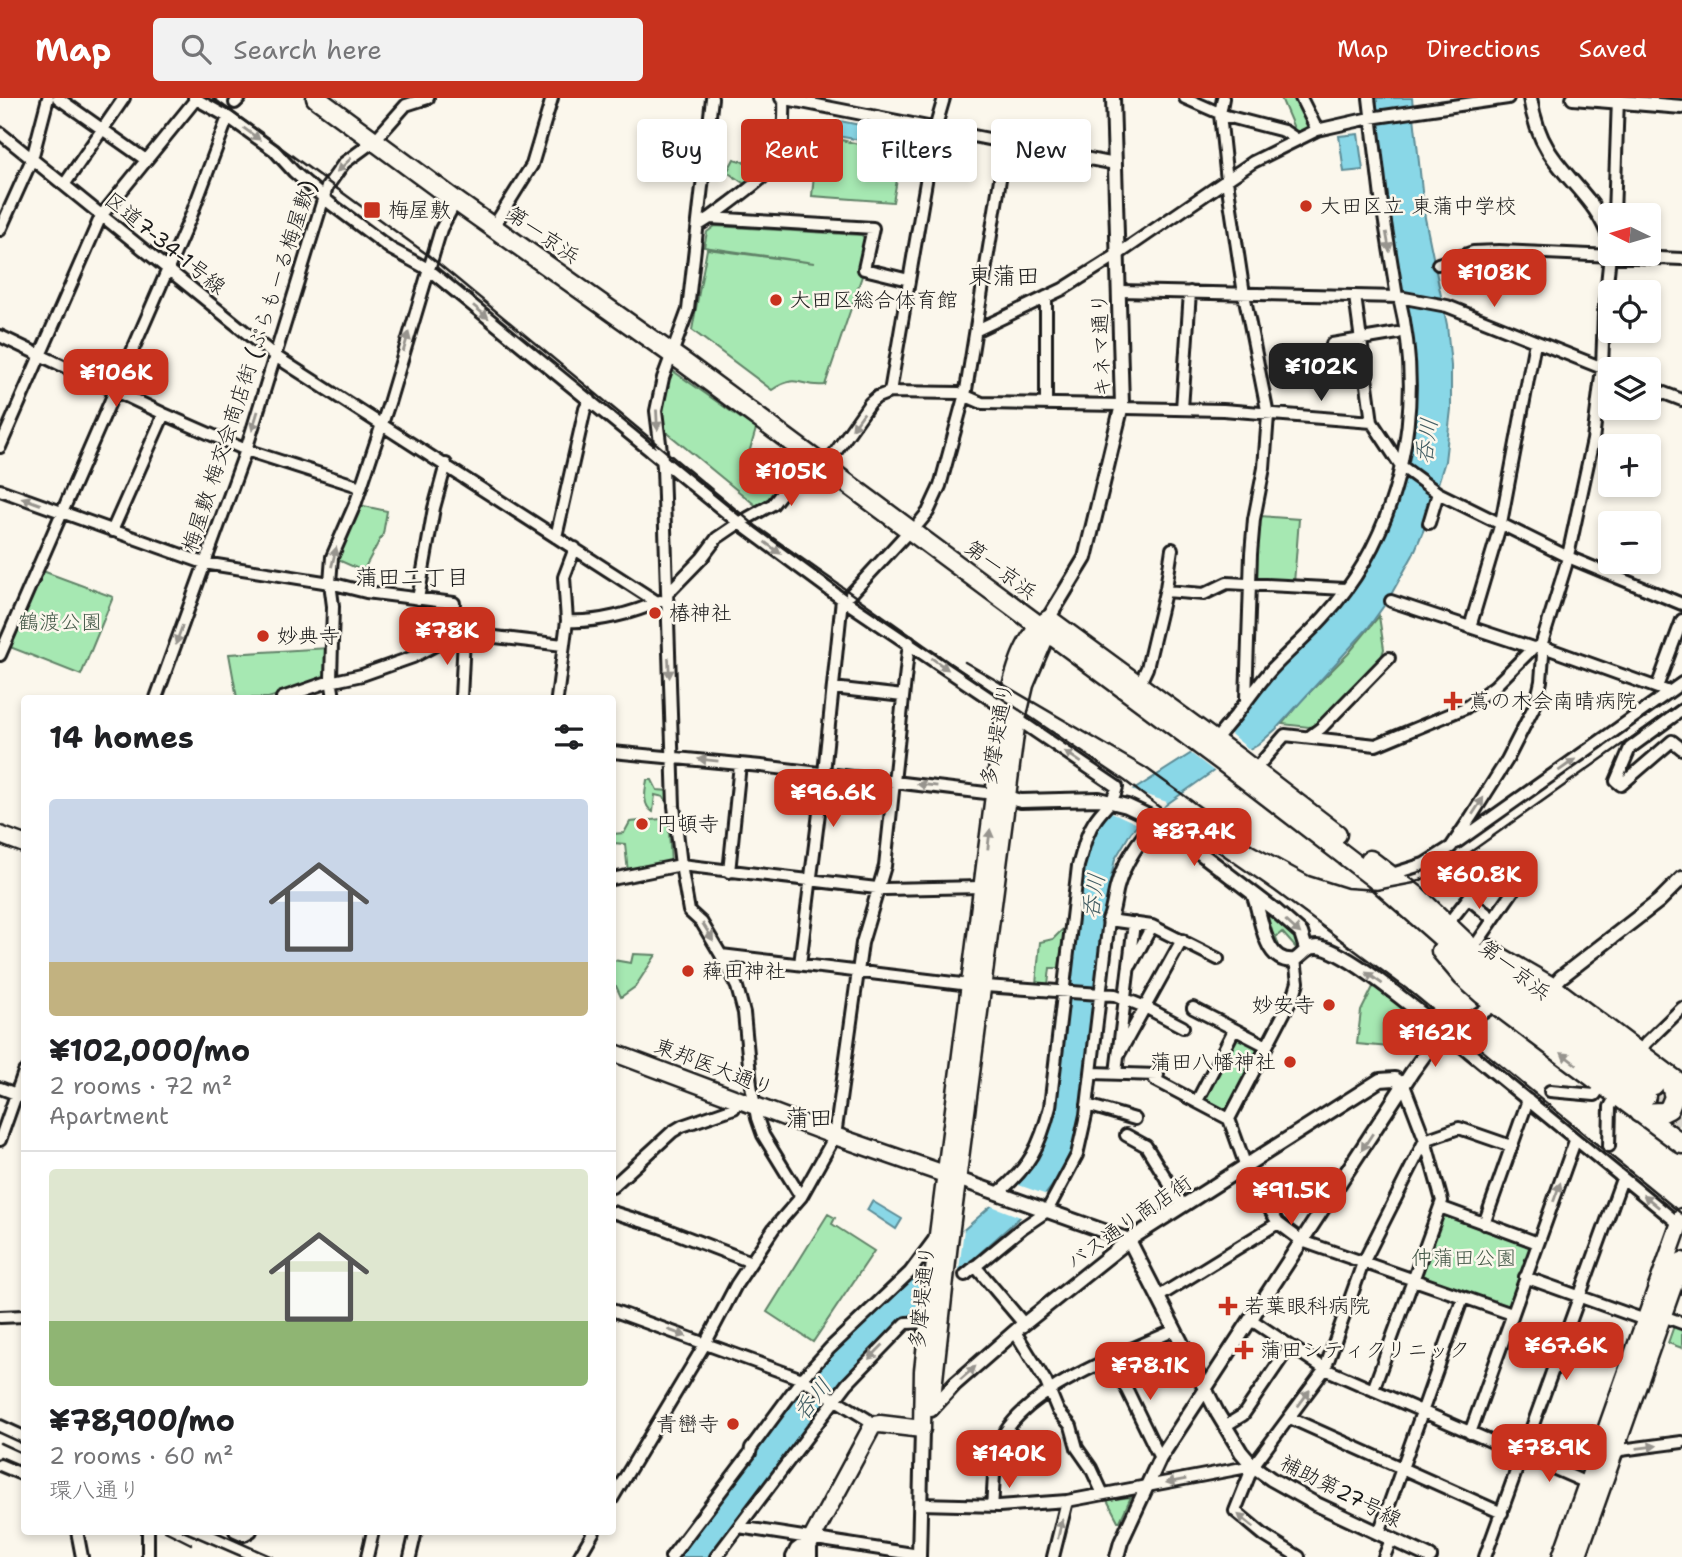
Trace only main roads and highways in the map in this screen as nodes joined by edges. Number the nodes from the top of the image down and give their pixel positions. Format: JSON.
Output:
{"nodes":[{"id":1,"x":316,"y":98,"type":"edge"},
{"id":2,"x":332,"y":98,"type":"edge"},
{"id":3,"x":377,"y":138,"type":"junction"},
{"id":4,"x":675,"y":349,"type":"junction"},
{"id":5,"x":915,"y":526,"type":"junction"},
{"id":6,"x":1044,"y":626,"type":"junction"},
{"id":7,"x":1212,"y":740,"type":"junction"},
{"id":8,"x":1250,"y":775,"type":"junction"},
{"id":9,"x":1001,"y":796,"type":"junction"},
{"id":10,"x":0,"y":835,"type":"edge"},
{"id":11,"x":21,"y":843,"type":"edge"},
{"id":12,"x":1389,"y":874,"type":"junction"},
{"id":13,"x":1413,"y":911,"type":"junction"},
{"id":14,"x":977,"y":985,"type":"junction"},
{"id":15,"x":616,"y":1053,"type":"edge"},
{"id":16,"x":1663,"y":1085,"type":"edge"},
{"id":17,"x":1639,"y":1113,"type":"junction"},
{"id":18,"x":1682,"y":1144,"type":"edge"},
{"id":19,"x":952,"y":1177,"type":"junction"},
{"id":20,"x":1681,"y":1220,"type":"edge"},
{"id":21,"x":944,"y":1239,"type":"junction"},
{"id":22,"x":1682,"y":1263,"type":"edge"},
{"id":23,"x":922,"y":1429,"type":"junction"},
{"id":24,"x":802,"y":1557,"type":"edge"},
{"id":25,"x":1560,"y":1557,"type":"edge"},
{"id":26,"x":1577,"y":1557,"type":"edge"}],
"edges":[{"from":1,"to":3,"type":"highway","name":"第一京浜"},
{"from":2,"to":3,"type":"highway","name":"第一京浜"},
{"from":3,"to":4,"type":"highway","name":"第一京浜"},
{"from":3,"to":4,"type":"highway","name":"第一京浜"},
{"from":4,"to":5,"type":"highway","name":"第一京浜"},
{"from":4,"to":5,"type":"highway","name":"第一京浜"},
{"from":5,"to":6,"type":"highway","name":"第一京浜"},
{"from":6,"to":7,"type":"highway","name":"第一京浜"},
{"from":6,"to":7,"type":"highway","name":"第一京浜"},
{"from":6,"to":9,"type":"main road","name":"多摩堤通り"},
{"from":7,"to":8,"type":"highway","name":"第一京浜"},
{"from":8,"to":12,"type":"highway","name":"第一京浜"},
{"from":8,"to":13,"type":"highway","name":"第一京浜"},
{"from":9,"to":14,"type":"main road","name":"多摩堤通り"},
{"from":14,"to":9,"type":"main road","name":"多摩堤通り","one_way":true},
{"from":10,"to":11,"type":"main road"},
{"from":12,"to":16,"type":"highway","name":"第一京浜"},
{"from":12,"to":16,"type":"highway"},
{"from":13,"to":16,"type":"highway","name":"第一京浜"},
{"from":17,"to":13,"type":"highway","one_way":true},
{"from":14,"to":19,"type":"main road","name":"多摩堤通り"},
{"from":15,"to":19,"type":"main road","name":"東邦医大通り"},
{"from":16,"to":17,"type":"highway"},
{"from":17,"to":18,"type":"highway"},
{"from":19,"to":21,"type":"main road","name":"多摩堤通り"},
{"from":20,"to":25,"type":"main road"},
{"from":21,"to":23,"type":"main road","name":"多摩堤通り"},
{"from":21,"to":23,"type":"main road","name":"多摩堤通り"},
{"from":22,"to":26,"type":"main road"},
{"from":23,"to":24,"type":"main road"}]}
